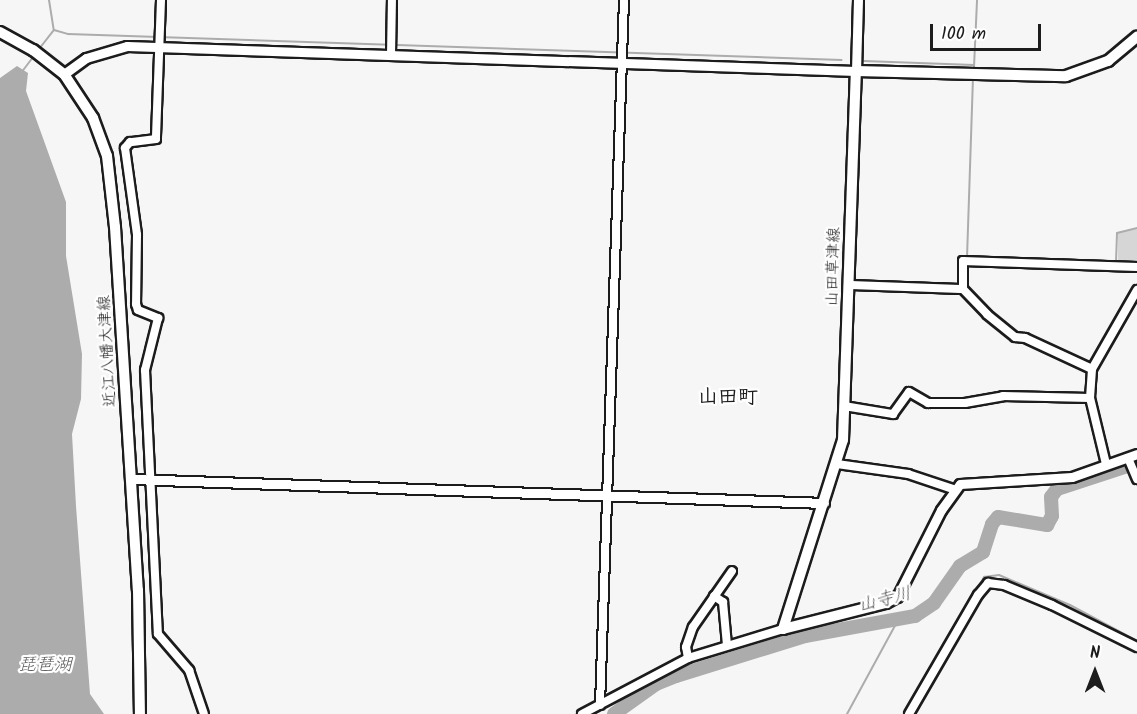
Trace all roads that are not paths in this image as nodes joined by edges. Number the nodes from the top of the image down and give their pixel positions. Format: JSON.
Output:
{"nodes":[{"id":1,"x":161,"y":0,"type":"edge"},
{"id":2,"x":392,"y":0,"type":"edge"},
{"id":3,"x":624,"y":0,"type":"edge"},
{"id":4,"x":858,"y":0,"type":"edge"},
{"id":5,"x":0,"y":32,"type":"edge"},
{"id":6,"x":1137,"y":37,"type":"edge"},
{"id":7,"x":158,"y":40,"type":"junction"},
{"id":8,"x":391,"y":48,"type":"junction"},
{"id":9,"x":622,"y":56,"type":"junction"},
{"id":10,"x":856,"y":71,"type":"junction"},
{"id":11,"x":64,"y":74,"type":"junction"},
{"id":12,"x":1137,"y":267,"type":"edge"},
{"id":13,"x":848,"y":285,"type":"junction"},
{"id":14,"x":963,"y":289,"type":"junction"},
{"id":15,"x":1137,"y":290,"type":"edge"},
{"id":16,"x":1092,"y":369,"type":"junction"},
{"id":17,"x":1090,"y":398,"type":"junction"},
{"id":18,"x":844,"y":406,"type":"junction"},
{"id":19,"x":1132,"y":456,"type":"edge"},
{"id":20,"x":837,"y":464,"type":"junction"},
{"id":21,"x":1106,"y":464,"type":"junction"},
{"id":22,"x":131,"y":479,"type":"junction"},
{"id":23,"x":1137,"y":479,"type":"edge"},
{"id":24,"x":150,"y":480,"type":"junction"},
{"id":25,"x":953,"y":489,"type":"junction"},
{"id":26,"x":607,"y":495,"type":"junction"},
{"id":27,"x":824,"y":503,"type":"junction"},
{"id":28,"x":732,"y":571,"type":"dead end"},
{"id":29,"x":714,"y":596,"type":"junction"},
{"id":30,"x":897,"y":597,"type":"joint"},
{"id":31,"x":783,"y":629,"type":"junction"},
{"id":32,"x":727,"y":645,"type":"junction"},
{"id":33,"x":1137,"y":648,"type":"edge"},
{"id":34,"x":688,"y":658,"type":"junction"},
{"id":35,"x":600,"y":705,"type":"junction"},
{"id":36,"x":140,"y":714,"type":"edge"},
{"id":37,"x":204,"y":714,"type":"edge"},
{"id":38,"x":582,"y":714,"type":"edge"},
{"id":39,"x":909,"y":714,"type":"edge"}],
"edges":[{"from":1,"to":7,"type":"street"},
{"from":2,"to":8,"type":"street"},
{"from":3,"to":9,"type":"street"},
{"from":4,"to":10,"type":"street"},
{"from":5,"to":11,"type":"main road","name":"近江八幡大津線"},
{"from":6,"to":10,"type":"main road"},
{"from":7,"to":8,"type":"street"},
{"from":7,"to":11,"type":"street"},
{"from":7,"to":24,"type":"street"},
{"from":8,"to":9,"type":"street"},
{"from":9,"to":10,"type":"street"},
{"from":9,"to":26,"type":"street"},
{"from":10,"to":13,"type":"main road","name":"山田草津線"},
{"from":11,"to":22,"type":"main road","name":"近江八幡大津線"},
{"from":12,"to":14,"type":"street"},
{"from":13,"to":14,"type":"street"},
{"from":13,"to":18,"type":"main road","name":"山田草津線"},
{"from":14,"to":16,"type":"street"},
{"from":15,"to":16,"type":"street"},
{"from":16,"to":17,"type":"street"},
{"from":17,"to":18,"type":"street"},
{"from":17,"to":21,"type":"street"},
{"from":18,"to":20,"type":"main road","name":"山田草津線"},
{"from":19,"to":21,"type":"street"},
{"from":19,"to":23,"type":"street"},
{"from":20,"to":25,"type":"street"},
{"from":20,"to":27,"type":"main road","name":"山田草津線"},
{"from":21,"to":25,"type":"street"},
{"from":22,"to":24,"type":"street"},
{"from":22,"to":36,"type":"main road","name":"近江八幡大津線"},
{"from":24,"to":26,"type":"street"},
{"from":24,"to":37,"type":"street"},
{"from":25,"to":30,"type":"street"},
{"from":26,"to":27,"type":"street"},
{"from":26,"to":35,"type":"street"},
{"from":27,"to":31,"type":"main road","name":"山田草津線"},
{"from":28,"to":29,"type":"street"},
{"from":29,"to":32,"type":"street"},
{"from":29,"to":34,"type":"street"},
{"from":30,"to":31,"type":"main road"},
{"from":31,"to":32,"type":"street"},
{"from":32,"to":34,"type":"street"},
{"from":33,"to":39,"type":"street"},
{"from":34,"to":35,"type":"street"},
{"from":35,"to":38,"type":"street"}]}
